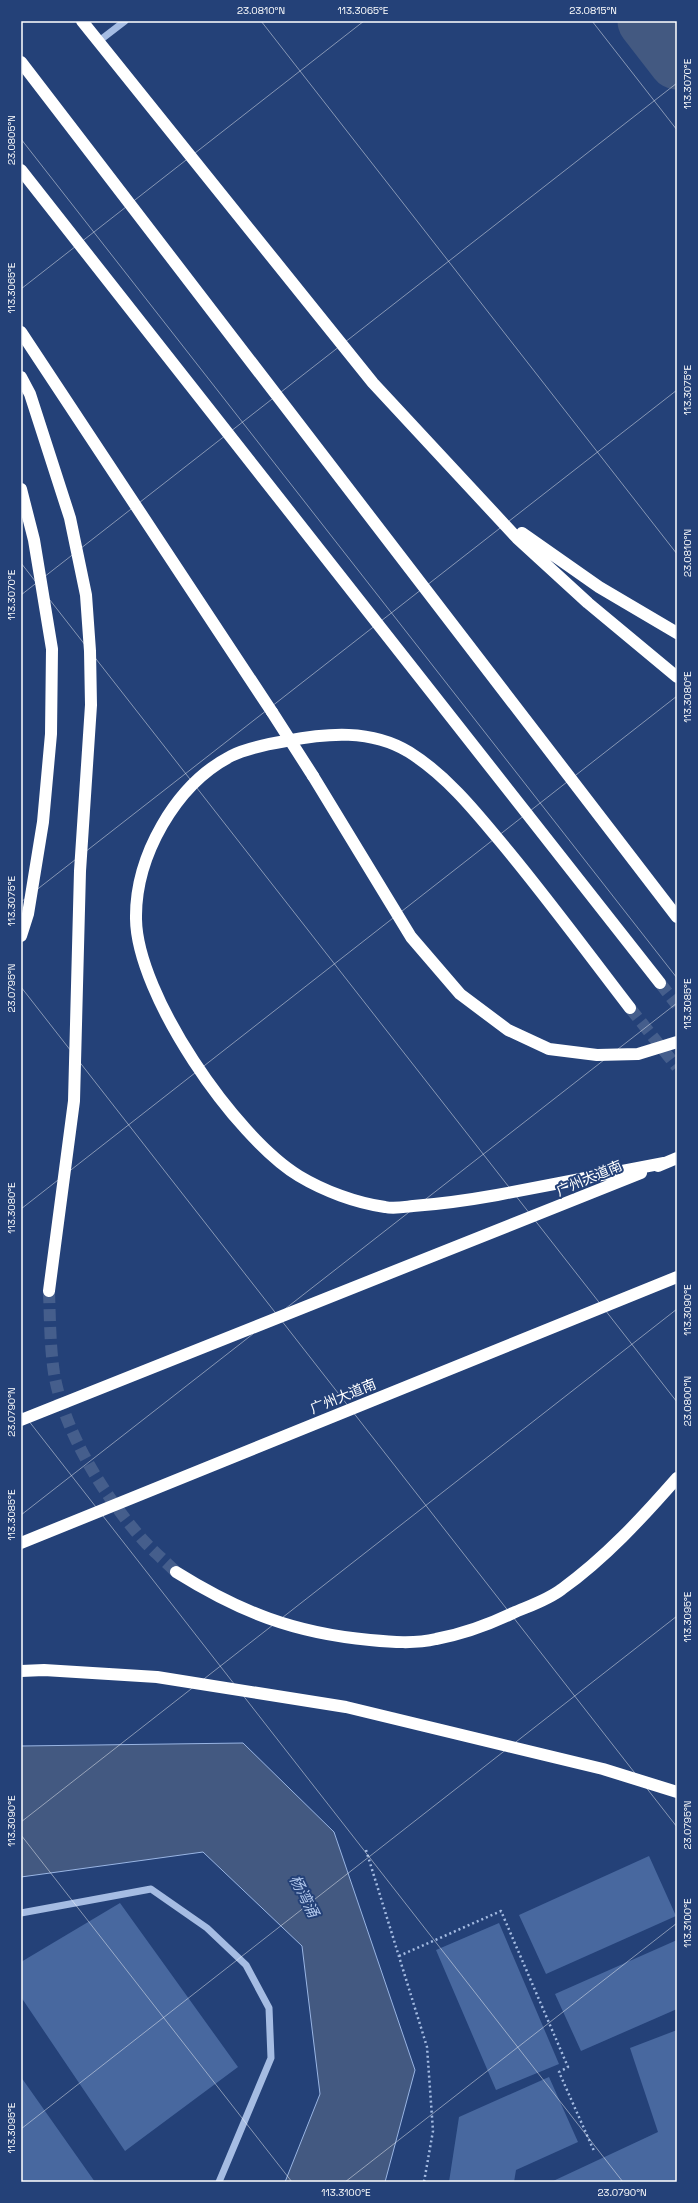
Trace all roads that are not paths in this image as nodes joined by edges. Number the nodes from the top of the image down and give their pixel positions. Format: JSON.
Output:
{"nodes":[{"id":1,"x":82,"y":21,"type":"edge"},
{"id":2,"x":125,"y":21,"type":"edge"},
{"id":3,"x":99,"y":41,"type":"junction"},
{"id":4,"x":21,"y":62,"type":"edge"},
{"id":5,"x":21,"y":170,"type":"edge"},
{"id":6,"x":21,"y":332,"type":"edge"},
{"id":7,"x":21,"y":377,"type":"edge"},
{"id":8,"x":449,"y":466,"type":"junction"},
{"id":9,"x":21,"y":489,"type":"edge"},
{"id":10,"x":677,"y":633,"type":"edge"},
{"id":11,"x":677,"y":677,"type":"edge"},
{"id":12,"x":677,"y":917,"type":"edge"},
{"id":13,"x":21,"y":936,"type":"edge"},
{"id":14,"x":660,"y":983,"type":"tunnel mouth"},
{"id":15,"x":630,"y":1008,"type":"tunnel mouth"},
{"id":16,"x":677,"y":1042,"type":"edge"},
{"id":17,"x":677,"y":1158,"type":"edge"},
{"id":18,"x":664,"y":1163,"type":"junction"},
{"id":19,"x":677,"y":1277,"type":"edge"},
{"id":20,"x":49,"y":1291,"type":"tunnel mouth"},
{"id":21,"x":21,"y":1420,"type":"edge"},
{"id":22,"x":677,"y":1478,"type":"edge"},
{"id":23,"x":21,"y":1543,"type":"edge"},
{"id":24,"x":176,"y":1572,"type":"tunnel mouth"},
{"id":25,"x":21,"y":1671,"type":"edge"},
{"id":26,"x":677,"y":1792,"type":"edge"},
{"id":27,"x":21,"y":1913,"type":"edge"},
{"id":28,"x":218,"y":2182,"type":"edge"}],
"edges":[{"from":1,"to":3,"type":"highway"},
{"from":2,"to":3,"type":"street"},
{"from":3,"to":8,"type":"highway"},
{"from":4,"to":12,"type":"highway"},
{"from":5,"to":14,"type":"highway"},
{"from":6,"to":16,"type":"highway","bridge":true},
{"from":7,"to":20,"type":"highway"},
{"from":8,"to":10,"type":"highway"},
{"from":8,"to":11,"type":"highway"},
{"from":9,"to":13,"type":"highway"},
{"from":15,"to":18,"type":"highway"},
{"from":17,"to":18,"type":"highway","name":"广州大道南"},
{"from":18,"to":21,"type":"highway","name":"广州大道南"},
{"from":19,"to":23,"type":"highway","name":"广州大道南"},
{"from":22,"to":24,"type":"highway"},
{"from":25,"to":26,"type":"highway"},
{"from":27,"to":28,"type":"street"}]}
